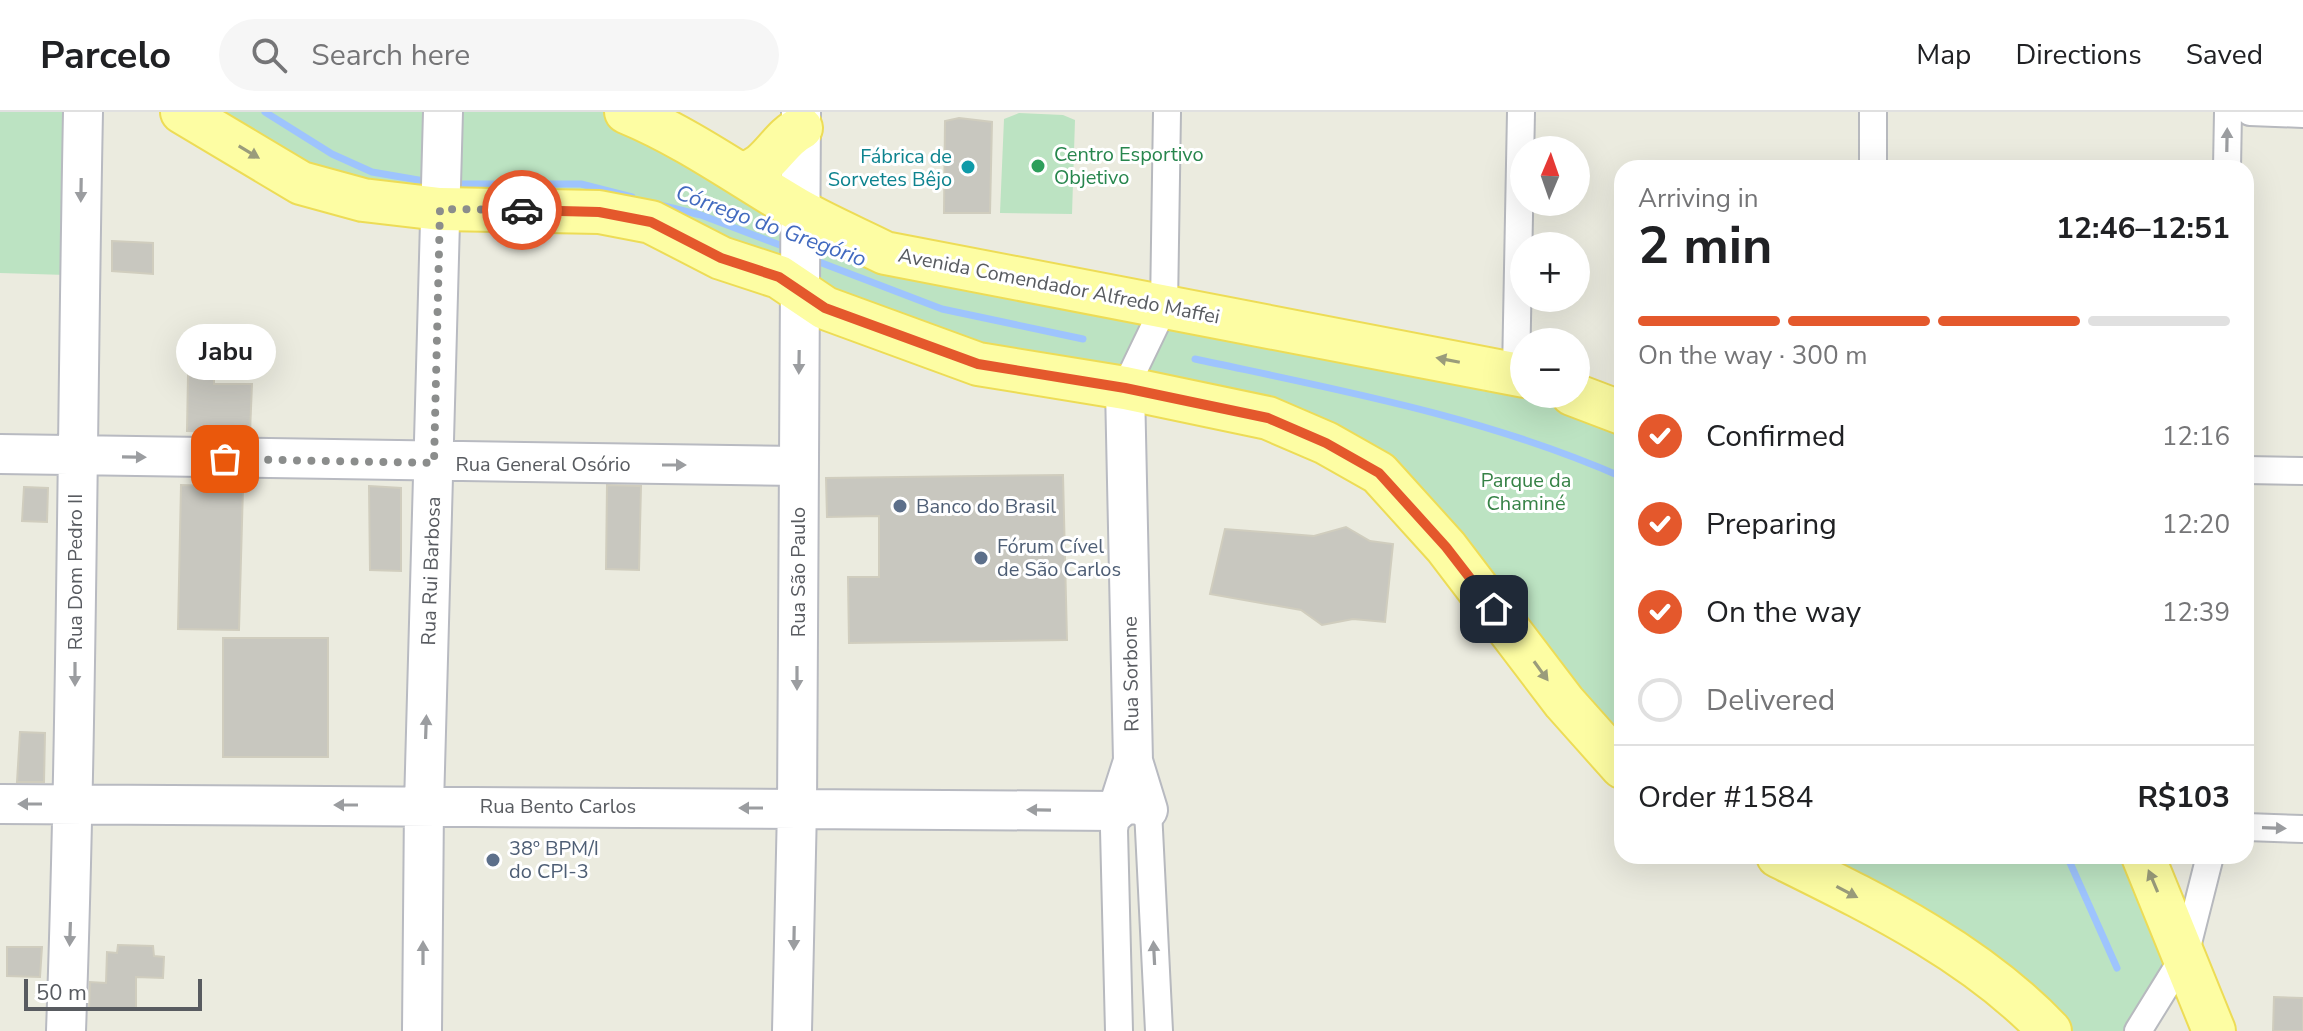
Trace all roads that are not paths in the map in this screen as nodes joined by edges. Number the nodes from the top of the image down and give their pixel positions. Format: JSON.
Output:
{"nodes":[{"id":1,"x":83,"y":112,"type":"edge"},
{"id":2,"x":182,"y":112,"type":"edge"},
{"id":3,"x":443,"y":112,"type":"edge"},
{"id":4,"x":1167,"y":112,"type":"edge"},
{"id":5,"x":1521,"y":112,"type":"edge"},
{"id":6,"x":1873,"y":112,"type":"edge"},
{"id":7,"x":2228,"y":112,"type":"edge"},
{"id":8,"x":2250,"y":112,"type":"edge"},
{"id":9,"x":2303,"y":114,"type":"edge"},
{"id":10,"x":645,"y":116,"type":"edge"},
{"id":11,"x":801,"y":120,"type":"edge"},
{"id":12,"x":1873,"y":160,"type":"edge"},
{"id":13,"x":2227,"y":160,"type":"edge"},
{"id":14,"x":743,"y":173,"type":"junction"},
{"id":15,"x":440,"y":205,"type":"junction"},
{"id":16,"x":801,"y":222,"type":"junction"},
{"id":17,"x":800,"y":289,"type":"junction"},
{"id":18,"x":1164,"y":307,"type":"junction"},
{"id":19,"x":1520,"y":328,"type":"edge"},
{"id":20,"x":1510,"y":372,"type":"edge"},
{"id":21,"x":1125,"y":388,"type":"junction"},
{"id":22,"x":1590,"y":401,"type":"edge"},
{"id":23,"x":1614,"y":410,"type":"edge"},
{"id":24,"x":0,"y":454,"type":"edge"},
{"id":25,"x":76,"y":456,"type":"junction"},
{"id":26,"x":434,"y":463,"type":"junction"},
{"id":27,"x":798,"y":466,"type":"junction"},
{"id":28,"x":2254,"y":470,"type":"edge"},
{"id":29,"x":2303,"y":471,"type":"edge"},
{"id":30,"x":1614,"y":758,"type":"edge"},
{"id":31,"x":0,"y":804,"type":"edge"},
{"id":32,"x":74,"y":805,"type":"junction"},
{"id":33,"x":424,"y":805,"type":"junction"},
{"id":34,"x":797,"y":808,"type":"junction"},
{"id":35,"x":1132,"y":810,"type":"junction"},
{"id":36,"x":2254,"y":827,"type":"edge"},
{"id":37,"x":2303,"y":829,"type":"edge"},
{"id":38,"x":1793,"y":864,"type":"edge"},
{"id":39,"x":2146,"y":864,"type":"edge"},
{"id":40,"x":2208,"y":864,"type":"edge"},
{"id":41,"x":2185,"y":955,"type":"junction"},
{"id":42,"x":66,"y":1031,"type":"edge"},
{"id":43,"x":422,"y":1031,"type":"edge"},
{"id":44,"x":792,"y":1031,"type":"edge"},
{"id":45,"x":1119,"y":1031,"type":"edge"},
{"id":46,"x":1159,"y":1031,"type":"edge"},
{"id":47,"x":2050,"y":1031,"type":"edge"},
{"id":48,"x":2138,"y":1031,"type":"edge"},
{"id":49,"x":2214,"y":1031,"type":"edge"}],
"edges":[{"from":1,"to":25,"type":"street","name":"Rua Dom Pedro II","one_way":true},
{"from":2,"to":15,"type":"main road","one_way":true},
{"from":3,"to":15,"type":"street","name":"Rua Rui Barbosa"},
{"from":4,"to":18,"type":"street"},
{"from":5,"to":19,"type":"street"},
{"from":6,"to":12,"type":"street"},
{"from":13,"to":7,"type":"street","one_way":true},
{"from":8,"to":9,"type":"street"},
{"from":10,"to":14,"type":"main road","name":"Avenida Comendador Alfredo Maffei"},
{"from":11,"to":14,"type":"main road"},
{"from":11,"to":16,"type":"street","name":"Rua São Paulo"},
{"from":14,"to":16,"type":"main road","name":"Avenida Comendador Alfredo Maffei"},
{"from":15,"to":17,"type":"main road"},
{"from":15,"to":26,"type":"street","name":"Rua Rui Barbosa"},
{"from":16,"to":17,"type":"street","name":"Rua São Paulo"},
{"from":16,"to":18,"type":"main road","name":"Avenida Comendador Alfredo Maffei"},
{"from":17,"to":21,"type":"main road"},
{"from":17,"to":27,"type":"street","name":"Rua São Paulo","one_way":true},
{"from":20,"to":18,"type":"main road","name":"Avenida Comendador Alfredo Maffei","one_way":true},
{"from":18,"to":21,"type":"street","name":"Rua Sorbone"},
{"from":21,"to":30,"type":"main road","one_way":true},
{"from":21,"to":35,"type":"street","name":"Rua Sorbone"},
{"from":22,"to":23,"type":"main road"},
{"from":24,"to":25,"type":"street","name":"Rua General Osório"},
{"from":25,"to":26,"type":"street","name":"Rua General Osório","one_way":true},
{"from":25,"to":32,"type":"street","name":"Rua Dom Pedro II","one_way":true},
{"from":26,"to":27,"type":"street","name":"Rua General Osório","one_way":true},
{"from":33,"to":26,"type":"street","name":"Rua Rui Barbosa","one_way":true},
{"from":27,"to":34,"type":"street","name":"Rua São Paulo","one_way":true},
{"from":28,"to":29,"type":"street"},
{"from":32,"to":31,"type":"street","name":"Rua Bento Carlos","one_way":true},
{"from":33,"to":32,"type":"street","name":"Rua Bento Carlos","one_way":true},
{"from":32,"to":42,"type":"street","name":"Rua Dom Pedro II","one_way":true},
{"from":34,"to":33,"type":"street","name":"Rua Bento Carlos","one_way":true},
{"from":43,"to":33,"type":"street","name":"Rua Rui Barbosa","one_way":true},
{"from":35,"to":34,"type":"street","name":"Rua Bento Carlos","one_way":true},
{"from":34,"to":44,"type":"street","name":"Rua São Paulo","one_way":true},
{"from":35,"to":45,"type":"street","name":"Rua Sorbone"},
{"from":46,"to":35,"type":"street","name":"Rua Sorbone","one_way":true},
{"from":36,"to":37,"type":"street","one_way":true},
{"from":38,"to":47,"type":"main road","one_way":true},
{"from":41,"to":39,"type":"main road","one_way":true},
{"from":40,"to":41,"type":"street"},
{"from":41,"to":48,"type":"street"},
{"from":41,"to":49,"type":"main road"}]}
